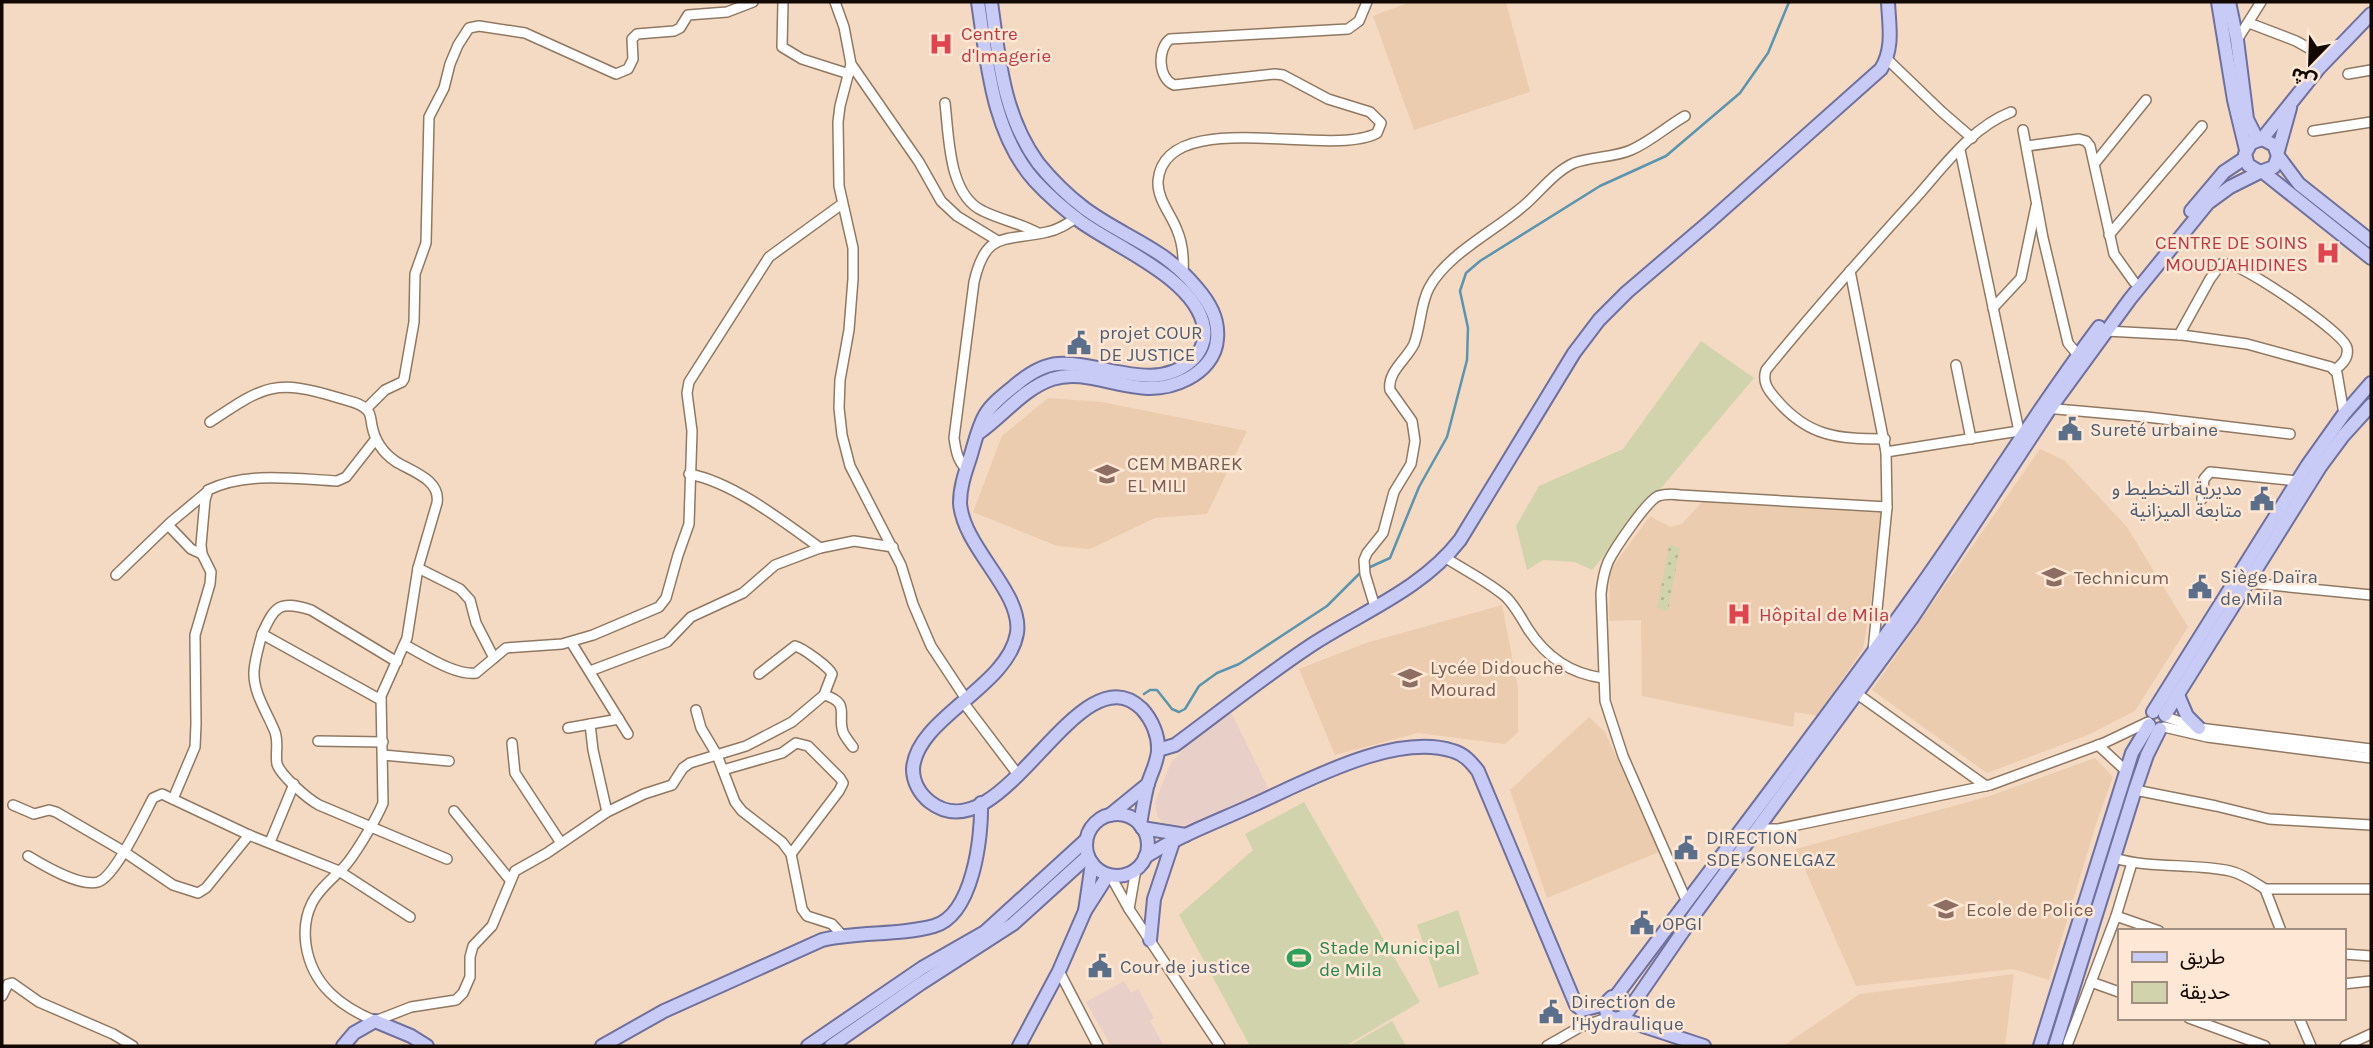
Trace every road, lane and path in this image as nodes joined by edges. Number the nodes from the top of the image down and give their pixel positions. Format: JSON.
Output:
{"nodes":[{"id":1,"x":754,"y":2,"type":"edge"},
{"id":2,"x":783,"y":2,"type":"edge"},
{"id":3,"x":835,"y":2,"type":"edge"},
{"id":4,"x":978,"y":2,"type":"edge"},
{"id":5,"x":991,"y":2,"type":"edge"},
{"id":6,"x":1367,"y":2,"type":"edge"},
{"id":7,"x":1888,"y":2,"type":"edge"},
{"id":8,"x":2218,"y":2,"type":"edge"},
{"id":9,"x":2229,"y":2,"type":"edge"},
{"id":10,"x":2261,"y":2,"type":"edge"},
{"id":11,"x":2371,"y":14,"type":"edge"},
{"id":12,"x":2249,"y":23,"type":"junction"},
{"id":13,"x":2237,"y":40,"type":"junction"},
{"id":14,"x":2328,"y":58,"type":"junction"},
{"id":15,"x":1888,"y":59,"type":"junction"},
{"id":16,"x":850,"y":69,"type":"junction"},
{"id":17,"x":2371,"y":70,"type":"edge"},
{"id":18,"x":2348,"y":74,"type":"dead end"},
{"id":19,"x":2146,"y":100,"type":"dead end"},
{"id":20,"x":945,"y":103,"type":"dead end"},
{"id":21,"x":2291,"y":104,"type":"junction"},
{"id":22,"x":2011,"y":112,"type":"dead end"},
{"id":23,"x":1685,"y":116,"type":"dead end"},
{"id":24,"x":2371,"y":122,"type":"edge"},
{"id":25,"x":2202,"y":126,"type":"dead end"},
{"id":26,"x":2022,"y":130,"type":"dead end"},
{"id":27,"x":2313,"y":131,"type":"dead end"},
{"id":28,"x":1972,"y":138,"type":"junction"},
{"id":29,"x":2260,"y":139,"type":"junction"},
{"id":30,"x":2027,"y":146,"type":"junction"},
{"id":31,"x":1960,"y":150,"type":"junction"},
{"id":32,"x":2246,"y":154,"type":"junction"},
{"id":33,"x":2278,"y":154,"type":"junction"},
{"id":34,"x":2095,"y":163,"type":"junction"},
{"id":35,"x":2262,"y":172,"type":"junction"},
{"id":36,"x":2037,"y":200,"type":"junction"},
{"id":37,"x":842,"y":204,"type":"junction"},
{"id":38,"x":1076,"y":218,"type":"junction"},
{"id":39,"x":1038,"y":233,"type":"junction"},
{"id":40,"x":2109,"y":234,"type":"junction"},
{"id":41,"x":998,"y":241,"type":"junction"},
{"id":42,"x":2371,"y":241,"type":"edge"},
{"id":43,"x":2371,"y":258,"type":"edge"},
{"id":44,"x":1183,"y":271,"type":"junction"},
{"id":45,"x":1850,"y":271,"type":"junction"},
{"id":46,"x":2134,"y":282,"type":"junction"},
{"id":47,"x":1993,"y":308,"type":"junction"},
{"id":48,"x":2106,"y":331,"type":"junction"},
{"id":49,"x":2179,"y":335,"type":"junction"},
{"id":50,"x":2078,"y":355,"type":"junction"},
{"id":51,"x":1956,"y":365,"type":"dead end"},
{"id":52,"x":2334,"y":370,"type":"junction"},
{"id":53,"x":2371,"y":383,"type":"edge"},
{"id":54,"x":2371,"y":405,"type":"edge"},
{"id":55,"x":2045,"y":408,"type":"junction"},
{"id":56,"x":366,"y":409,"type":"junction"},
{"id":57,"x":2344,"y":414,"type":"junction"},
{"id":58,"x":210,"y":422,"type":"dead end"},
{"id":59,"x":2021,"y":431,"type":"junction"},
{"id":60,"x":979,"y":432,"type":"junction"},
{"id":61,"x":2290,"y":434,"type":"dead end"},
{"id":62,"x":1885,"y":439,"type":"junction"},
{"id":63,"x":1971,"y":439,"type":"junction"},
{"id":64,"x":374,"y":440,"type":"junction"},
{"id":65,"x":1886,"y":452,"type":"junction"},
{"id":66,"x":966,"y":469,"type":"junction"},
{"id":67,"x":690,"y":474,"type":"junction"},
{"id":68,"x":2297,"y":481,"type":"junction"},
{"id":69,"x":208,"y":491,"type":"junction"},
{"id":70,"x":2202,"y":499,"type":"dead end"},
{"id":71,"x":1887,"y":508,"type":"junction"},
{"id":72,"x":168,"y":525,"type":"junction"},
{"id":73,"x":892,"y":547,"type":"junction"},
{"id":74,"x":820,"y":548,"type":"junction"},
{"id":75,"x":202,"y":554,"type":"junction"},
{"id":76,"x":1446,"y":558,"type":"junction"},
{"id":77,"x":418,"y":568,"type":"junction"},
{"id":78,"x":116,"y":575,"type":"dead end"},
{"id":79,"x":2249,"y":583,"type":"junction"},
{"id":80,"x":2371,"y":595,"type":"edge"},
{"id":81,"x":1375,"y":607,"type":"junction"},
{"id":82,"x":262,"y":634,"type":"junction"},
{"id":83,"x":571,"y":642,"type":"junction"},
{"id":84,"x":405,"y":645,"type":"junction"},
{"id":85,"x":1872,"y":653,"type":"junction"},
{"id":86,"x":495,"y":658,"type":"junction"},
{"id":87,"x":397,"y":662,"type":"junction"},
{"id":88,"x":590,"y":671,"type":"junction"},
{"id":89,"x":759,"y":674,"type":"dead end"},
{"id":90,"x":1603,"y":678,"type":"junction"},
{"id":91,"x":1856,"y":693,"type":"junction"},
{"id":92,"x":824,"y":695,"type":"junction"},
{"id":93,"x":2178,"y":695,"type":"junction"},
{"id":94,"x":381,"y":700,"type":"junction"},
{"id":95,"x":964,"y":701,"type":"junction"},
{"id":96,"x":696,"y":710,"type":"dead end"},
{"id":97,"x":619,"y":719,"type":"junction"},
{"id":98,"x":2158,"y":721,"type":"junction"},
{"id":99,"x":590,"y":724,"type":"junction"},
{"id":100,"x":568,"y":728,"type":"dead end"},
{"id":101,"x":2199,"y":728,"type":"junction"},
{"id":102,"x":628,"y":734,"type":"dead end"},
{"id":103,"x":318,"y":741,"type":"dead end"},
{"id":104,"x":383,"y":742,"type":"junction"},
{"id":105,"x":512,"y":743,"type":"dead end"},
{"id":106,"x":2098,"y":745,"type":"junction"},
{"id":107,"x":853,"y":747,"type":"dead end"},
{"id":108,"x":2371,"y":749,"type":"edge"},
{"id":109,"x":1158,"y":750,"type":"junction"},
{"id":110,"x":383,"y":755,"type":"junction"},
{"id":111,"x":717,"y":755,"type":"junction"},
{"id":112,"x":2371,"y":758,"type":"edge"},
{"id":113,"x":449,"y":761,"type":"dead end"},
{"id":114,"x":723,"y":770,"type":"junction"},
{"id":115,"x":2126,"y":771,"type":"junction"},
{"id":116,"x":1018,"y":776,"type":"junction"},
{"id":117,"x":294,"y":784,"type":"junction"},
{"id":118,"x":1147,"y":784,"type":"junction"},
{"id":119,"x":1986,"y":786,"type":"junction"},
{"id":120,"x":2135,"y":790,"type":"junction"},
{"id":121,"x":173,"y":799,"type":"junction"},
{"id":122,"x":981,"y":803,"type":"junction"},
{"id":123,"x":13,"y":805,"type":"dead end"},
{"id":124,"x":454,"y":811,"type":"dead end"},
{"id":125,"x":607,"y":812,"type":"junction"},
{"id":126,"x":1110,"y":815,"type":"junction"},
{"id":127,"x":2371,"y":825,"type":"edge"},
{"id":128,"x":1141,"y":826,"type":"junction"},
{"id":129,"x":370,"y":827,"type":"junction"},
{"id":130,"x":1757,"y":829,"type":"junction"},
{"id":131,"x":249,"y":835,"type":"junction"},
{"id":132,"x":1186,"y":835,"type":"junction"},
{"id":133,"x":1086,"y":840,"type":"junction"},
{"id":134,"x":270,"y":842,"type":"junction"},
{"id":135,"x":1173,"y":842,"type":"junction"},
{"id":136,"x":561,"y":843,"type":"junction"},
{"id":137,"x":123,"y":851,"type":"junction"},
{"id":138,"x":791,"y":853,"type":"junction"},
{"id":139,"x":28,"y":856,"type":"dead end"},
{"id":140,"x":1145,"y":857,"type":"junction"},
{"id":141,"x":2114,"y":858,"type":"junction"},
{"id":142,"x":447,"y":859,"type":"dead end"},
{"id":143,"x":1090,"y":859,"type":"junction"},
{"id":144,"x":2132,"y":863,"type":"junction"},
{"id":145,"x":1136,"y":869,"type":"junction"},
{"id":146,"x":339,"y":871,"type":"junction"},
{"id":147,"x":1109,"y":875,"type":"junction"},
{"id":148,"x":510,"y":880,"type":"junction"},
{"id":149,"x":2265,"y":889,"type":"junction"},
{"id":150,"x":2371,"y":889,"type":"edge"},
{"id":151,"x":1687,"y":902,"type":"junction"},
{"id":152,"x":1129,"y":909,"type":"junction"},
{"id":153,"x":1085,"y":912,"type":"junction"},
{"id":154,"x":2116,"y":916,"type":"junction"},
{"id":155,"x":410,"y":917,"type":"dead end"},
{"id":156,"x":2153,"y":929,"type":"edge"},
{"id":157,"x":2280,"y":929,"type":"edge"},
{"id":158,"x":842,"y":935,"type":"junction"},
{"id":159,"x":1150,"y":940,"type":"junction"},
{"id":160,"x":2345,"y":954,"type":"edge"},
{"id":161,"x":2371,"y":956,"type":"edge"},
{"id":162,"x":1059,"y":971,"type":"junction"},
{"id":163,"x":2371,"y":981,"type":"edge"},
{"id":164,"x":2091,"y":982,"type":"junction"},
{"id":165,"x":2345,"y":984,"type":"edge"},
{"id":166,"x":2118,"y":992,"type":"edge"},
{"id":167,"x":2,"y":996,"type":"edge"},
{"id":168,"x":1582,"y":1010,"type":"junction"},
{"id":169,"x":1618,"y":1012,"type":"junction"},
{"id":170,"x":863,"y":1015,"type":"junction"},
{"id":171,"x":2194,"y":1020,"type":"edge"},
{"id":172,"x":2301,"y":1020,"type":"edge"},
{"id":173,"x":375,"y":1021,"type":"junction"},
{"id":174,"x":1580,"y":1027,"type":"junction"},
{"id":175,"x":2371,"y":1034,"type":"edge"},
{"id":176,"x":830,"y":1041,"type":"edge"},
{"id":177,"x":2064,"y":1044,"type":"edge"},
{"id":178,"x":1215,"y":1045,"type":"edge"},
{"id":179,"x":133,"y":1046,"type":"edge"},
{"id":180,"x":343,"y":1046,"type":"edge"},
{"id":181,"x":427,"y":1046,"type":"edge"},
{"id":182,"x":602,"y":1046,"type":"edge"},
{"id":183,"x":808,"y":1046,"type":"edge"},
{"id":184,"x":1019,"y":1046,"type":"edge"},
{"id":185,"x":1098,"y":1046,"type":"edge"},
{"id":186,"x":1547,"y":1046,"type":"edge"},
{"id":187,"x":1704,"y":1046,"type":"edge"},
{"id":188,"x":2040,"y":1046,"type":"edge"},
{"id":189,"x":2265,"y":1046,"type":"edge"},
{"id":190,"x":2311,"y":1046,"type":"edge"},
{"id":191,"x":2345,"y":1046,"type":"edge"}],
"edges":[{"from":1,"to":56,"type":"street"},
{"from":2,"to":16,"type":"street"},
{"from":3,"to":16,"type":"street"},
{"from":4,"to":38,"type":"main road"},
{"from":5,"to":44,"type":"main road"},
{"from":6,"to":44,"type":"street"},
{"from":7,"to":15,"type":"main road"},
{"from":8,"to":32,"type":"main road"},
{"from":9,"to":13,"type":"main road"},
{"from":10,"to":12,"type":"street"},
{"from":11,"to":14,"type":"main road"},
{"from":12,"to":13,"type":"street"},
{"from":12,"to":14,"type":"street"},
{"from":13,"to":29,"type":"main road"},
{"from":14,"to":21,"type":"main road"},
{"from":15,"to":28,"type":"street"},
{"from":15,"to":76,"type":"main road"},
{"from":16,"to":37,"type":"street"},
{"from":16,"to":41,"type":"street"},
{"from":17,"to":18,"type":"street"},
{"from":19,"to":34,"type":"street"},
{"from":20,"to":39,"type":"street"},
{"from":21,"to":29,"type":"main road"},
{"from":21,"to":33,"type":"main road"},
{"from":22,"to":28,"type":"street"},
{"from":23,"to":81,"type":"street"},
{"from":24,"to":27,"type":"street"},
{"from":25,"to":40,"type":"street"},
{"from":26,"to":30,"type":"street"},
{"from":28,"to":31,"type":"street"},
{"from":29,"to":32,"type":"main road"},
{"from":29,"to":33,"type":"main road"},
{"from":30,"to":34,"type":"street"},
{"from":30,"to":36,"type":"street"},
{"from":31,"to":45,"type":"street"},
{"from":31,"to":47,"type":"street"},
{"from":32,"to":35,"type":"main road"},
{"from":32,"to":46,"type":"main road"},
{"from":33,"to":35,"type":"main road"},
{"from":33,"to":42,"type":"main road"},
{"from":34,"to":40,"type":"street"},
{"from":35,"to":43,"type":"main road"},
{"from":35,"to":48,"type":"main road"},
{"from":36,"to":47,"type":"street"},
{"from":36,"to":50,"type":"street"},
{"from":37,"to":67,"type":"street"},
{"from":37,"to":73,"type":"street"},
{"from":38,"to":39,"type":"street"},
{"from":38,"to":60,"type":"main road"},
{"from":39,"to":41,"type":"street"},
{"from":40,"to":46,"type":"street"},
{"from":41,"to":66,"type":"street"},
{"from":44,"to":60,"type":"main road"},
{"from":45,"to":62,"type":"street"},
{"from":45,"to":62,"type":"street"},
{"from":46,"to":50,"type":"main road"},
{"from":47,"to":59,"type":"street"},
{"from":48,"to":49,"type":"street"},
{"from":48,"to":55,"type":"main road"},
{"from":49,"to":52,"type":"street"},
{"from":49,"to":52,"type":"street"},
{"from":50,"to":55,"type":"main road"},
{"from":51,"to":63,"type":"street"},
{"from":52,"to":57,"type":"street"},
{"from":53,"to":57,"type":"main road"},
{"from":54,"to":79,"type":"main road"},
{"from":55,"to":59,"type":"main road"},
{"from":55,"to":61,"type":"street"},
{"from":55,"to":91,"type":"main road"},
{"from":56,"to":58,"type":"street"},
{"from":56,"to":64,"type":"street"},
{"from":57,"to":68,"type":"main road"},
{"from":59,"to":63,"type":"street"},
{"from":59,"to":85,"type":"main road"},
{"from":60,"to":66,"type":"main road"},
{"from":62,"to":65,"type":"street"},
{"from":63,"to":65,"type":"street"},
{"from":64,"to":69,"type":"street"},
{"from":64,"to":77,"type":"street"},
{"from":65,"to":71,"type":"street"},
{"from":66,"to":95,"type":"main road"},
{"from":67,"to":74,"type":"street"},
{"from":67,"to":83,"type":"street"},
{"from":68,"to":70,"type":"street"},
{"from":68,"to":98,"type":"main road"},
{"from":69,"to":72,"type":"street"},
{"from":69,"to":75,"type":"street"},
{"from":71,"to":85,"type":"street"},
{"from":71,"to":90,"type":"street"},
{"from":72,"to":75,"type":"street"},
{"from":72,"to":78,"type":"street"},
{"from":73,"to":74,"type":"street"},
{"from":73,"to":95,"type":"street"},
{"from":74,"to":88,"type":"street"},
{"from":75,"to":121,"type":"street"},
{"from":76,"to":81,"type":"main road"},
{"from":76,"to":90,"type":"street"},
{"from":77,"to":84,"type":"street"},
{"from":77,"to":86,"type":"street"},
{"from":79,"to":80,"type":"street"},
{"from":79,"to":93,"type":"main road"},
{"from":81,"to":109,"type":"main road"},
{"from":82,"to":87,"type":"street"},
{"from":82,"to":94,"type":"street"},
{"from":82,"to":117,"type":"street"},
{"from":83,"to":86,"type":"street"},
{"from":83,"to":88,"type":"street"},
{"from":84,"to":86,"type":"street"},
{"from":84,"to":87,"type":"street"},
{"from":85,"to":151,"type":"main road"},
{"from":87,"to":94,"type":"street"},
{"from":88,"to":97,"type":"street"},
{"from":89,"to":92,"type":"street"},
{"from":90,"to":151,"type":"street"},
{"from":91,"to":119,"type":"street"},
{"from":91,"to":130,"type":"main road"},
{"from":92,"to":107,"type":"street"},
{"from":92,"to":111,"type":"street"},
{"from":93,"to":98,"type":"main road"},
{"from":93,"to":101,"type":"main road"},
{"from":94,"to":104,"type":"street"},
{"from":95,"to":116,"type":"street"},
{"from":95,"to":122,"type":"main road"},
{"from":96,"to":111,"type":"street"},
{"from":97,"to":99,"type":"street"},
{"from":97,"to":102,"type":"street"},
{"from":98,"to":101,"type":"street"},
{"from":98,"to":106,"type":"street"},
{"from":98,"to":112,"type":"street"},
{"from":98,"to":115,"type":"main road"},
{"from":98,"to":120,"type":"main road"},
{"from":99,"to":100,"type":"street"},
{"from":99,"to":125,"type":"street"},
{"from":101,"to":108,"type":"street"},
{"from":103,"to":104,"type":"street"},
{"from":104,"to":110,"type":"street"},
{"from":105,"to":136,"type":"street"},
{"from":106,"to":115,"type":"street"},
{"from":106,"to":119,"type":"street"},
{"from":109,"to":116,"type":"main road"},
{"from":109,"to":118,"type":"main road"},
{"from":110,"to":113,"type":"street"},
{"from":110,"to":129,"type":"street"},
{"from":111,"to":114,"type":"street"},
{"from":111,"to":125,"type":"street"},
{"from":114,"to":138,"type":"street"},
{"from":114,"to":138,"type":"street"},
{"from":115,"to":188,"type":"main road"},
{"from":116,"to":122,"type":"main road"},
{"from":117,"to":129,"type":"street"},
{"from":117,"to":134,"type":"street"},
{"from":118,"to":126,"type":"main road"},
{"from":118,"to":128,"type":"main road"},
{"from":119,"to":130,"type":"street"},
{"from":120,"to":127,"type":"street"},
{"from":120,"to":141,"type":"main road"},
{"from":121,"to":131,"type":"street"},
{"from":121,"to":137,"type":"street"},
{"from":122,"to":158,"type":"main road"},
{"from":123,"to":137,"type":"street"},
{"from":124,"to":148,"type":"street"},
{"from":125,"to":136,"type":"street"},
{"from":126,"to":128,"type":"main road"},
{"from":126,"to":133,"type":"main road"},
{"from":128,"to":132,"type":"main road"},
{"from":128,"to":140,"type":"main road"},
{"from":129,"to":142,"type":"street"},
{"from":129,"to":146,"type":"street"},
{"from":130,"to":169,"type":"main road"},
{"from":131,"to":134,"type":"street"},
{"from":131,"to":137,"type":"street"},
{"from":132,"to":135,"type":"main road"},
{"from":132,"to":168,"type":"main road"},
{"from":133,"to":143,"type":"main road"},
{"from":133,"to":170,"type":"main road"},
{"from":134,"to":146,"type":"street"},
{"from":135,"to":140,"type":"main road"},
{"from":135,"to":159,"type":"main road"},
{"from":136,"to":148,"type":"street"},
{"from":137,"to":139,"type":"street"},
{"from":138,"to":158,"type":"street"},
{"from":140,"to":145,"type":"main road"},
{"from":141,"to":144,"type":"street"},
{"from":141,"to":177,"type":"main road"},
{"from":143,"to":147,"type":"main road"},
{"from":143,"to":153,"type":"main road"},
{"from":143,"to":170,"type":"main road"},
{"from":144,"to":149,"type":"street"},
{"from":144,"to":154,"type":"street"},
{"from":145,"to":147,"type":"main road"},
{"from":145,"to":152,"type":"street"},
{"from":146,"to":155,"type":"street"},
{"from":146,"to":173,"type":"street"},
{"from":147,"to":152,"type":"street"},
{"from":147,"to":153,"type":"main road"},
{"from":148,"to":173,"type":"street"},
{"from":149,"to":150,"type":"street"},
{"from":149,"to":157,"type":"street"},
{"from":151,"to":169,"type":"main road"},
{"from":152,"to":159,"type":"street"},
{"from":153,"to":162,"type":"main road"},
{"from":154,"to":156,"type":"street"},
{"from":154,"to":164,"type":"street"},
{"from":158,"to":182,"type":"main road"},
{"from":159,"to":178,"type":"street"},
{"from":160,"to":161,"type":"street"},
{"from":162,"to":184,"type":"main road"},
{"from":162,"to":185,"type":"street"},
{"from":163,"to":165,"type":"street"},
{"from":164,"to":166,"type":"street"},
{"from":164,"to":177,"type":"street"},
{"from":167,"to":179,"type":"street"},
{"from":168,"to":169,"type":"main road"},
{"from":168,"to":174,"type":"street"},
{"from":169,"to":174,"type":"street"},
{"from":169,"to":187,"type":"main road"},
{"from":170,"to":176,"type":"main road"},
{"from":171,"to":189,"type":"street"},
{"from":172,"to":190,"type":"street"},
{"from":173,"to":180,"type":"main road"},
{"from":173,"to":181,"type":"main road"},
{"from":174,"to":186,"type":"street"},
{"from":175,"to":191,"type":"street"},
{"from":176,"to":183,"type":"main road"}]}
